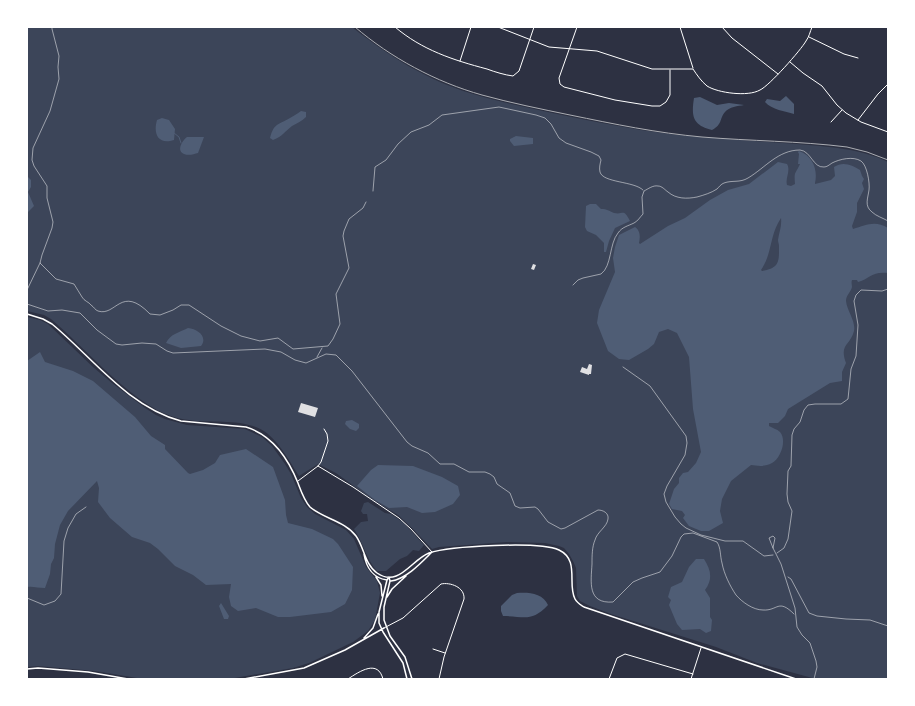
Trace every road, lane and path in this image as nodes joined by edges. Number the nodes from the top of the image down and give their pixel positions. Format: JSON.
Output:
{"nodes":[{"id":1,"x":52,"y":27,"type":"edge"},
{"id":2,"x":395,"y":27,"type":"edge"},
{"id":3,"x":471,"y":27,"type":"edge"},
{"id":4,"x":498,"y":27,"type":"edge"},
{"id":5,"x":534,"y":27,"type":"edge"},
{"id":6,"x":577,"y":27,"type":"edge"},
{"id":7,"x":680,"y":27,"type":"edge"},
{"id":8,"x":722,"y":27,"type":"edge"},
{"id":9,"x":812,"y":27,"type":"edge"},
{"id":10,"x":808,"y":37,"type":"junction"},
{"id":11,"x":530,"y":39,"type":"junction"},
{"id":12,"x":569,"y":49,"type":"junction"},
{"id":13,"x":858,"y":58,"type":"dead end"},
{"id":14,"x":790,"y":61,"type":"junction"},
{"id":15,"x":460,"y":62,"type":"junction"},
{"id":16,"x":693,"y":69,"type":"junction"},
{"id":17,"x":670,"y":70,"type":"junction"},
{"id":18,"x":778,"y":74,"type":"junction"},
{"id":19,"x":888,"y":84,"type":"edge"},
{"id":20,"x":842,"y":110,"type":"junction"},
{"id":21,"x":858,"y":121,"type":"junction"},
{"id":22,"x":831,"y":122,"type":"dead end"},
{"id":23,"x":888,"y":132,"type":"edge"},
{"id":24,"x":372,"y":191,"type":"dead end"},
{"id":25,"x":644,"y":191,"type":"junction"},
{"id":26,"x":366,"y":202,"type":"dead end"},
{"id":27,"x":888,"y":220,"type":"edge"},
{"id":28,"x":40,"y":263,"type":"junction"},
{"id":29,"x":573,"y":285,"type":"dead end"},
{"id":30,"x":888,"y":289,"type":"edge"},
{"id":31,"x":27,"y":290,"type":"edge"},
{"id":32,"x":27,"y":304,"type":"edge"},
{"id":33,"x":27,"y":314,"type":"edge"},
{"id":34,"x":322,"y":348,"type":"dead end"},
{"id":35,"x":316,"y":358,"type":"junction"},
{"id":36,"x":623,"y":367,"type":"dead end"},
{"id":37,"x":324,"y":429,"type":"dead end"},
{"id":38,"x":318,"y":466,"type":"junction"},
{"id":39,"x":298,"y":482,"type":"junction"},
{"id":40,"x":86,"y":507,"type":"dead end"},
{"id":41,"x":773,"y":548,"type":"junction"},
{"id":42,"x":363,"y":552,"type":"junction"},
{"id":43,"x":432,"y":553,"type":"junction"},
{"id":44,"x":776,"y":554,"type":"junction"},
{"id":45,"x":409,"y":573,"type":"junction"},
{"id":46,"x":784,"y":573,"type":"junction"},
{"id":47,"x":375,"y":576,"type":"junction"},
{"id":48,"x":389,"y":577,"type":"junction"},
{"id":49,"x":387,"y":580,"type":"junction"},
{"id":50,"x":390,"y":580,"type":"junction"},
{"id":51,"x":27,"y":598,"type":"edge"},
{"id":52,"x":382,"y":598,"type":"junction"},
{"id":53,"x":386,"y":600,"type":"junction"},
{"id":54,"x":379,"y":612,"type":"junction"},
{"id":55,"x":796,"y":617,"type":"junction"},
{"id":56,"x":888,"y":626,"type":"edge"},
{"id":57,"x":384,"y":628,"type":"junction"},
{"id":58,"x":362,"y":639,"type":"junction"},
{"id":59,"x":701,"y":648,"type":"junction"},
{"id":60,"x":433,"y":650,"type":"dead end"},
{"id":61,"x":445,"y":653,"type":"junction"},
{"id":62,"x":27,"y":668,"type":"edge"},
{"id":63,"x":693,"y":674,"type":"junction"},
{"id":64,"x":108,"y":676,"type":"junction"},
{"id":65,"x":107,"y":679,"type":"edge"},
{"id":66,"x":128,"y":679,"type":"edge"},
{"id":67,"x":244,"y":679,"type":"edge"},
{"id":68,"x":348,"y":679,"type":"edge"},
{"id":69,"x":383,"y":679,"type":"edge"},
{"id":70,"x":407,"y":679,"type":"edge"},
{"id":71,"x":412,"y":679,"type":"edge"},
{"id":72,"x":439,"y":679,"type":"edge"},
{"id":73,"x":609,"y":679,"type":"edge"},
{"id":74,"x":692,"y":679,"type":"edge"},
{"id":75,"x":796,"y":679,"type":"edge"},
{"id":76,"x":814,"y":679,"type":"edge"}],
"edges":[{"from":1,"to":28,"type":"path"},
{"from":2,"to":15,"type":"street"},
{"from":3,"to":15,"type":"street"},
{"from":4,"to":11,"type":"street"},
{"from":5,"to":11,"type":"street"},
{"from":6,"to":12,"type":"street"},
{"from":7,"to":16,"type":"street"},
{"from":8,"to":18,"type":"street"},
{"from":9,"to":10,"type":"street"},
{"from":10,"to":13,"type":"street"},
{"from":10,"to":14,"type":"street"},
{"from":11,"to":12,"type":"street"},
{"from":11,"to":15,"type":"street"},
{"from":12,"to":17,"type":"street"},
{"from":12,"to":17,"type":"street"},
{"from":14,"to":18,"type":"street"},
{"from":14,"to":20,"type":"street"},
{"from":16,"to":17,"type":"street"},
{"from":16,"to":18,"type":"street"},
{"from":19,"to":21,"type":"street"},
{"from":20,"to":21,"type":"street"},
{"from":20,"to":22,"type":"street"},
{"from":21,"to":23,"type":"street"},
{"from":24,"to":25,"type":"path"},
{"from":25,"to":27,"type":"path"},
{"from":25,"to":29,"type":"path"},
{"from":26,"to":28,"type":"path"},
{"from":28,"to":31,"type":"path"},
{"from":30,"to":44,"type":"path"},
{"from":32,"to":35,"type":"path"},
{"from":33,"to":39,"type":"street"},
{"from":34,"to":35,"type":"path"},
{"from":35,"to":55,"type":"path"},
{"from":36,"to":44,"type":"path"},
{"from":37,"to":38,"type":"street"},
{"from":38,"to":39,"type":"street"},
{"from":38,"to":43,"type":"street"},
{"from":39,"to":42,"type":"street"},
{"from":40,"to":51,"type":"path"},
{"from":41,"to":41,"type":"lane"},
{"from":41,"to":44,"type":"lane"},
{"from":42,"to":47,"type":"street"},
{"from":42,"to":48,"type":"street"},
{"from":43,"to":45,"type":"street"},
{"from":43,"to":48,"type":"street"},
{"from":43,"to":59,"type":"street"},
{"from":44,"to":46,"type":"lane"},
{"from":45,"to":50,"type":"street"},
{"from":45,"to":53,"type":"street"},
{"from":46,"to":55,"type":"lane"},
{"from":46,"to":56,"type":"path"},
{"from":47,"to":49,"type":"street"},
{"from":47,"to":52,"type":"street"},
{"from":48,"to":49,"type":"street"},
{"from":48,"to":50,"type":"street"},
{"from":49,"to":50,"type":"street"},
{"from":49,"to":52,"type":"street"},
{"from":50,"to":53,"type":"street"},
{"from":52,"to":54,"type":"street"},
{"from":53,"to":57,"type":"street"},
{"from":54,"to":57,"type":"street"},
{"from":54,"to":58,"type":"street"},
{"from":55,"to":76,"type":"lane"},
{"from":57,"to":58,"type":"street"},
{"from":57,"to":61,"type":"street"},
{"from":57,"to":70,"type":"street"},
{"from":57,"to":71,"type":"street"},
{"from":58,"to":67,"type":"street"},
{"from":59,"to":63,"type":"street"},
{"from":59,"to":75,"type":"street"},
{"from":60,"to":61,"type":"street"},
{"from":61,"to":72,"type":"street"},
{"from":62,"to":64,"type":"street"},
{"from":63,"to":73,"type":"street"},
{"from":63,"to":74,"type":"street"},
{"from":64,"to":65,"type":"street"},
{"from":64,"to":66,"type":"street"},
{"from":68,"to":69,"type":"street"}]}
